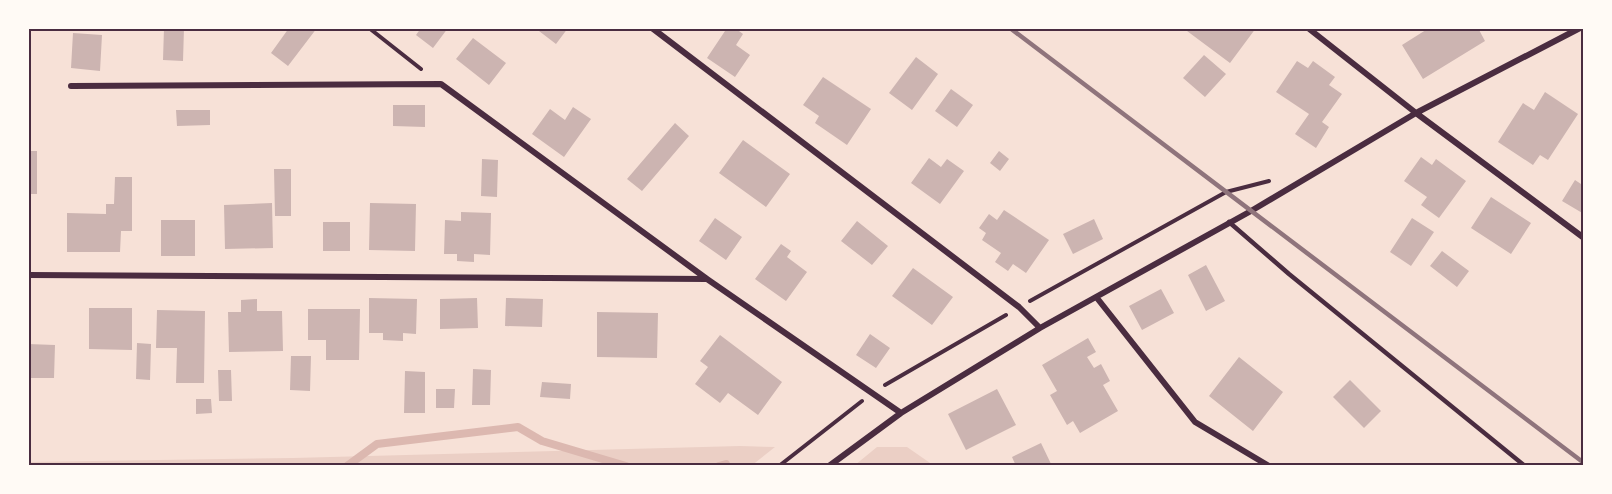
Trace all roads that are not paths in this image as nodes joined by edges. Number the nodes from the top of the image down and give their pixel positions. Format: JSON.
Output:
{"nodes":[{"id":1,"x":652,"y":28,"type":"edge"},
{"id":2,"x":1308,"y":28,"type":"edge"},
{"id":3,"x":1580,"y":28,"type":"edge"},
{"id":4,"x":71,"y":86,"type":"dead end"},
{"id":5,"x":1416,"y":113,"type":"junction"},
{"id":6,"x":1229,"y":222,"type":"junction"},
{"id":7,"x":1584,"y":238,"type":"edge"},
{"id":8,"x":28,"y":275,"type":"edge"},
{"id":9,"x":707,"y":279,"type":"junction"},
{"id":10,"x":1097,"y":298,"type":"junction"},
{"id":11,"x":1040,"y":328,"type":"junction"},
{"id":12,"x":901,"y":413,"type":"junction"},
{"id":13,"x":829,"y":465,"type":"edge"},
{"id":14,"x":1269,"y":465,"type":"edge"},
{"id":15,"x":1525,"y":465,"type":"edge"}],
"edges":[{"from":1,"to":11,"type":"street"},
{"from":2,"to":5,"type":"street"},
{"from":3,"to":5,"type":"street"},
{"from":4,"to":9,"type":"street"},
{"from":5,"to":6,"type":"street"},
{"from":5,"to":7,"type":"street"},
{"from":6,"to":10,"type":"street"},
{"from":6,"to":15,"type":"lane"},
{"from":8,"to":9,"type":"street"},
{"from":9,"to":12,"type":"street"},
{"from":10,"to":11,"type":"street"},
{"from":10,"to":14,"type":"street"},
{"from":11,"to":12,"type":"street"},
{"from":12,"to":13,"type":"street"}]}
